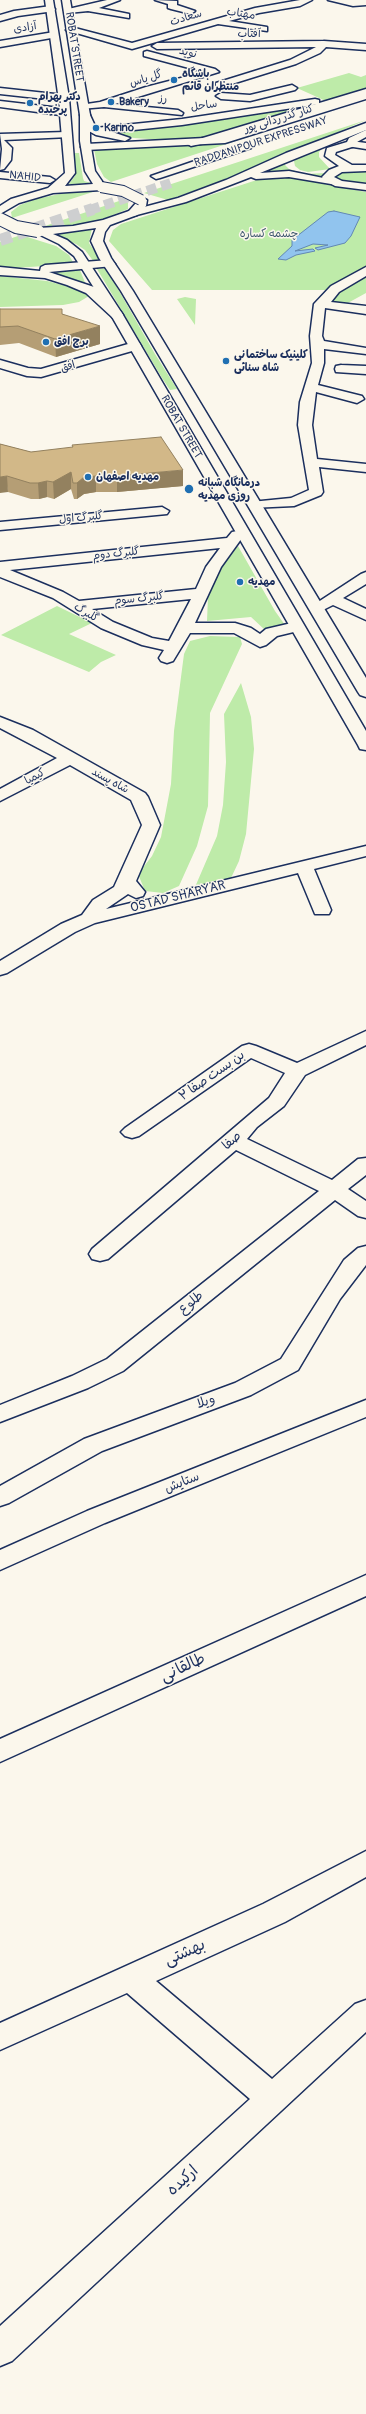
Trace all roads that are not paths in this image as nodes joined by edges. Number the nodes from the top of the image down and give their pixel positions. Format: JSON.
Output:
{"nodes":[{"id":1,"x":30,"y":0,"type":"edge"},
{"id":2,"x":159,"y":0,"type":"edge"},
{"id":3,"x":270,"y":0,"type":"edge"},
{"id":4,"x":308,"y":0,"type":"edge"},
{"id":5,"x":335,"y":0,"type":"edge"},
{"id":6,"x":366,"y":2,"type":"edge"},
{"id":7,"x":118,"y":3,"type":"edge"},
{"id":8,"x":67,"y":5,"type":"edge"},
{"id":9,"x":293,"y":5,"type":"junction"},
{"id":10,"x":50,"y":6,"type":"edge"},
{"id":11,"x":11,"y":7,"type":"dead end"},
{"id":12,"x":87,"y":9,"type":"junction"},
{"id":13,"x":30,"y":12,"type":"junction"},
{"id":14,"x":168,"y":12,"type":"dead end"},
{"id":15,"x":126,"y":16,"type":"dead end"},
{"id":16,"x":0,"y":18,"type":"edge"},
{"id":17,"x":215,"y":22,"type":"junction"},
{"id":18,"x":264,"y":29,"type":"dead end"},
{"id":19,"x":71,"y":30,"type":"junction"},
{"id":20,"x":54,"y":36,"type":"junction"},
{"id":21,"x":0,"y":44,"type":"edge"},
{"id":22,"x":324,"y":44,"type":"junction"},
{"id":23,"x":132,"y":46,"type":"junction"},
{"id":24,"x":245,"y":46,"type":"junction"},
{"id":25,"x":366,"y":47,"type":"edge"},
{"id":26,"x":210,"y":55,"type":"dead end"},
{"id":27,"x":214,"y":72,"type":"junction"},
{"id":28,"x":240,"y":77,"type":"junction"},
{"id":29,"x":219,"y":85,"type":"dead end"},
{"id":30,"x":292,"y":88,"type":"dead end"},
{"id":31,"x":0,"y":91,"type":"edge"},
{"id":32,"x":180,"y":91,"type":"dead end"},
{"id":33,"x":158,"y":92,"type":"junction"},
{"id":34,"x":366,"y":92,"type":"edge"},
{"id":35,"x":221,"y":96,"type":"dead end"},
{"id":36,"x":366,"y":96,"type":"edge"},
{"id":37,"x":64,"y":98,"type":"junction"},
{"id":38,"x":250,"y":98,"type":"junction"},
{"id":39,"x":315,"y":102,"type":"dead end"},
{"id":40,"x":0,"y":104,"type":"edge"},
{"id":41,"x":101,"y":105,"type":"junction"},
{"id":42,"x":366,"y":107,"type":"edge"},
{"id":43,"x":276,"y":108,"type":"junction"},
{"id":44,"x":84,"y":111,"type":"junction"},
{"id":45,"x":64,"y":112,"type":"junction"},
{"id":46,"x":366,"y":118,"type":"edge"},
{"id":47,"x":197,"y":120,"type":"junction"},
{"id":48,"x":366,"y":126,"type":"edge"},
{"id":49,"x":299,"y":129,"type":"dead end"},
{"id":50,"x":0,"y":131,"type":"edge"},
{"id":51,"x":96,"y":131,"type":"junction"},
{"id":52,"x":66,"y":132,"type":"junction"},
{"id":53,"x":366,"y":133,"type":"edge"},
{"id":54,"x":0,"y":137,"type":"edge"},
{"id":55,"x":0,"y":142,"type":"edge"},
{"id":56,"x":261,"y":142,"type":"dead end"},
{"id":57,"x":186,"y":143,"type":"junction"},
{"id":58,"x":352,"y":144,"type":"junction"},
{"id":59,"x":285,"y":145,"type":"dead end"},
{"id":60,"x":366,"y":146,"type":"edge"},
{"id":61,"x":86,"y":147,"type":"junction"},
{"id":62,"x":68,"y":148,"type":"junction"},
{"id":63,"x":297,"y":153,"type":"junction"},
{"id":64,"x":2,"y":163,"type":"edge"},
{"id":65,"x":349,"y":168,"type":"junction"},
{"id":66,"x":366,"y":168,"type":"edge"},
{"id":67,"x":333,"y":172,"type":"junction"},
{"id":68,"x":0,"y":174,"type":"edge"},
{"id":69,"x":156,"y":176,"type":"tunnel mouth"},
{"id":70,"x":22,"y":177,"type":"junction"},
{"id":71,"x":230,"y":182,"type":"junction"},
{"id":72,"x":0,"y":184,"type":"edge"},
{"id":73,"x":339,"y":184,"type":"junction"},
{"id":74,"x":51,"y":185,"type":"junction"},
{"id":75,"x":101,"y":187,"type":"junction"},
{"id":76,"x":366,"y":187,"type":"edge"},
{"id":77,"x":15,"y":201,"type":"junction"},
{"id":78,"x":0,"y":206,"type":"edge"},
{"id":79,"x":0,"y":211,"type":"edge"},
{"id":80,"x":133,"y":213,"type":"junction"},
{"id":81,"x":0,"y":219,"type":"edge"},
{"id":82,"x":106,"y":223,"type":"junction"},
{"id":83,"x":38,"y":232,"type":"junction"},
{"id":84,"x":109,"y":264,"type":"junction"},
{"id":85,"x":86,"y":266,"type":"junction"},
{"id":86,"x":0,"y":271,"type":"edge"},
{"id":87,"x":366,"y":271,"type":"edge"},
{"id":88,"x":16,"y":272,"type":"junction"},
{"id":89,"x":366,"y":299,"type":"edge"},
{"id":90,"x":320,"y":304,"type":"junction"},
{"id":91,"x":351,"y":308,"type":"junction"},
{"id":92,"x":366,"y":310,"type":"edge"},
{"id":93,"x":117,"y":315,"type":"junction"},
{"id":94,"x":318,"y":344,"type":"junction"},
{"id":95,"x":135,"y":346,"type":"junction"},
{"id":96,"x":362,"y":351,"type":"dead end"},
{"id":97,"x":0,"y":364,"type":"edge"},
{"id":98,"x":341,"y":368,"type":"dead end"},
{"id":99,"x":366,"y":370,"type":"edge"},
{"id":100,"x":311,"y":387,"type":"junction"},
{"id":101,"x":357,"y":399,"type":"dead end"},
{"id":102,"x":199,"y":410,"type":"junction"},
{"id":103,"x":173,"y":413,"type":"junction"},
{"id":104,"x":311,"y":462,"type":"junction"},
{"id":105,"x":366,"y":468,"type":"edge"},
{"id":106,"x":256,"y":505,"type":"junction"},
{"id":107,"x":162,"y":511,"type":"dead end"},
{"id":108,"x":0,"y":526,"type":"edge"},
{"id":109,"x":236,"y":536,"type":"junction"},
{"id":110,"x":0,"y":567,"type":"edge"},
{"id":111,"x":0,"y":572,"type":"edge"},
{"id":112,"x":366,"y":577,"type":"edge"},
{"id":113,"x":202,"y":593,"type":"junction"},
{"id":114,"x":333,"y":599,"type":"junction"},
{"id":115,"x":75,"y":606,"type":"junction"},
{"id":116,"x":317,"y":608,"type":"junction"},
{"id":117,"x":366,"y":615,"type":"edge"},
{"id":118,"x":296,"y":627,"type":"junction"},
{"id":119,"x":185,"y":628,"type":"junction"},
{"id":120,"x":365,"y":688,"type":"edge"},
{"id":121,"x":0,"y":722,"type":"edge"},
{"id":122,"x":366,"y":745,"type":"edge"},
{"id":123,"x":70,"y":758,"type":"junction"},
{"id":124,"x":0,"y":796,"type":"edge"},
{"id":125,"x":366,"y":851,"type":"edge"},
{"id":126,"x":304,"y":866,"type":"junction"},
{"id":127,"x":127,"y":881,"type":"junction"},
{"id":128,"x":159,"y":901,"type":"junction"},
{"id":129,"x":322,"y":910,"type":"dead end"},
{"id":130,"x":88,"y":919,"type":"junction"},
{"id":131,"x":0,"y":969,"type":"edge"},
{"id":132,"x":366,"y":1037,"type":"edge"},
{"id":133,"x":297,"y":1071,"type":"junction"},
{"id":134,"x":132,"y":1132,"type":"dead end"},
{"id":135,"x":234,"y":1141,"type":"junction"},
{"id":136,"x":366,"y":1164,"type":"edge"},
{"id":137,"x":335,"y":1190,"type":"junction"},
{"id":138,"x":366,"y":1211,"type":"edge"},
{"id":139,"x":366,"y":1253,"type":"edge"},
{"id":140,"x":100,"y":1254,"type":"dead end"},
{"id":141,"x":366,"y":1408,"type":"edge"},
{"id":142,"x":0,"y":1414,"type":"edge"},
{"id":143,"x":0,"y":1497,"type":"edge"},
{"id":144,"x":0,"y":1561,"type":"edge"},
{"id":145,"x":366,"y":1585,"type":"edge"},
{"id":146,"x":0,"y":1751,"type":"edge"},
{"id":147,"x":366,"y":1863,"type":"edge"},
{"id":148,"x":132,"y":1978,"type":"junction"},
{"id":149,"x":366,"y":2013,"type":"edge"},
{"id":150,"x":0,"y":2037,"type":"edge"},
{"id":151,"x":273,"y":2099,"type":"junction"},
{"id":152,"x":0,"y":2349,"type":"edge"}],
"edges":[{"from":1,"to":10,"type":"main road"},
{"from":2,"to":14,"type":"main road"},
{"from":3,"to":9,"type":"main road"},
{"from":4,"to":9,"type":"main road","name":"سعادت"},
{"from":5,"to":6,"type":"main road"},
{"from":7,"to":12,"type":"main road"},
{"from":8,"to":12,"type":"main road"},
{"from":8,"to":19,"type":"main road","name":"ROBAT STREET"},
{"from":9,"to":17,"type":"main road","name":"سعادت"},
{"from":10,"to":13,"type":"main road"},
{"from":10,"to":20,"type":"main road","name":"ROBAT STREET"},
{"from":11,"to":13,"type":"main road"},
{"from":12,"to":15,"type":"main road"},
{"from":13,"to":16,"type":"main road"},
{"from":17,"to":18,"type":"main road","name":"مهتاب"},
{"from":17,"to":23,"type":"main road","name":"سعادت"},
{"from":19,"to":23,"type":"main road"},
{"from":19,"to":44,"type":"main road","name":"ROBAT STREET"},
{"from":20,"to":21,"type":"main road","name":"آزادی"},
{"from":20,"to":37,"type":"main road","name":"ROBAT STREET"},
{"from":22,"to":24,"type":"main road","name":"آفتاب"},
{"from":22,"to":25,"type":"main road","name":"آفتاب"},
{"from":22,"to":28,"type":"main road"},
{"from":23,"to":24,"type":"main road","name":"آفتاب"},
{"from":23,"to":27,"type":"main road","name":"نوید"},
{"from":24,"to":26,"type":"main road"},
{"from":27,"to":28,"type":"main road","name":"نوید"},
{"from":27,"to":33,"type":"main road","name":"گل یاس"},
{"from":28,"to":29,"type":"main road"},
{"from":30,"to":38,"type":"main road"},
{"from":31,"to":37,"type":"main road"},
{"from":32,"to":33,"type":"main road"},
{"from":33,"to":41,"type":"main road","name":"گل یاس"},
{"from":34,"to":57,"type":"main road","name":"کنار گذر ردانی پور"},
{"from":35,"to":38,"type":"main road"},
{"from":36,"to":57,"type":"main road"},
{"from":37,"to":45,"type":"main road","name":"ROBAT STREET"},
{"from":38,"to":43,"type":"main road"},
{"from":39,"to":43,"type":"main road","name":"ساحل"},
{"from":40,"to":45,"type":"main road"},
{"from":41,"to":44,"type":"main road","name":"گل یاس"},
{"from":41,"to":47,"type":"main road","name":"رز"},
{"from":42,"to":49,"type":"main road","name":"RADDANIPOUR EXPRESSWAY"},
{"from":43,"to":47,"type":"main road","name":"ساحل"},
{"from":44,"to":51,"type":"main road"},
{"from":44,"to":61,"type":"main road","name":"ROBAT STREET"},
{"from":45,"to":52,"type":"main road","name":"ROBAT STREET"},
{"from":46,"to":59,"type":"main road","name":"RADDANIPOUR EXPRESSWAY"},
{"from":47,"to":51,"type":"main road","name":"ساحل"},
{"from":48,"to":63,"type":"main road"},
{"from":50,"to":52,"type":"main road"},
{"from":51,"to":57,"type":"main road"},
{"from":52,"to":54,"type":"main road"},
{"from":52,"to":62,"type":"main road","name":"ROBAT STREET"},
{"from":53,"to":58,"type":"main road"},
{"from":55,"to":64,"type":"main road"},
{"from":56,"to":69,"type":"main road","name":"RADDANIPOUR EXPRESSWAY"},
{"from":57,"to":61,"type":"main road"},
{"from":58,"to":60,"type":"main road"},
{"from":58,"to":65,"type":"main road"},
{"from":61,"to":62,"type":"main road"},
{"from":61,"to":75,"type":"main road","name":"ROBAT STREET"},
{"from":62,"to":74,"type":"main road","name":"ROBAT STREET"},
{"from":63,"to":67,"type":"main road"},
{"from":63,"to":71,"type":"main road"},
{"from":65,"to":66,"type":"main road"},
{"from":65,"to":67,"type":"main road"},
{"from":67,"to":73,"type":"main road"},
{"from":68,"to":70,"type":"main road","name":"NAHID"},
{"from":70,"to":72,"type":"main road"},
{"from":70,"to":74,"type":"main road","name":"NAHID"},
{"from":71,"to":73,"type":"main road"},
{"from":71,"to":80,"type":"main road"},
{"from":73,"to":76,"type":"main road"},
{"from":74,"to":75,"type":"main road"},
{"from":74,"to":77,"type":"main road"},
{"from":75,"to":80,"type":"main road","bridge":true},
{"from":77,"to":78,"type":"main road"},
{"from":77,"to":79,"type":"main road"},
{"from":80,"to":82,"type":"main road"},
{"from":81,"to":83,"type":"main road","bridge":true},
{"from":82,"to":83,"type":"main road"},
{"from":82,"to":84,"type":"main road","name":"ROBAT STREET"},
{"from":83,"to":85,"type":"main road","name":"ROBAT STREET"},
{"from":84,"to":85,"type":"main road"},
{"from":84,"to":102,"type":"main road","name":"ROBAT STREET"},
{"from":85,"to":88,"type":"main road"},
{"from":85,"to":93,"type":"main road","name":"ROBAT STREET"},
{"from":86,"to":88,"type":"main road"},
{"from":87,"to":90,"type":"main road"},
{"from":88,"to":93,"type":"main road"},
{"from":89,"to":91,"type":"main road"},
{"from":90,"to":91,"type":"main road"},
{"from":90,"to":94,"type":"main road"},
{"from":91,"to":92,"type":"main road"},
{"from":93,"to":95,"type":"main road","name":"ROBAT STREET"},
{"from":94,"to":96,"type":"main road"},
{"from":94,"to":100,"type":"main road"},
{"from":95,"to":97,"type":"main road","name":"افق"},
{"from":95,"to":103,"type":"main road","name":"ROBAT STREET"},
{"from":98,"to":99,"type":"main road"},
{"from":100,"to":101,"type":"main road"},
{"from":100,"to":104,"type":"main road"},
{"from":102,"to":103,"type":"main road"},
{"from":102,"to":106,"type":"main road","name":"ROBAT STREET"},
{"from":103,"to":109,"type":"main road","name":"ROBAT STREET"},
{"from":104,"to":105,"type":"main road"},
{"from":104,"to":106,"type":"main road"},
{"from":106,"to":116,"type":"main road","name":"ROBAT STREET"},
{"from":107,"to":108,"type":"main road","name":"گلبرگ اول"},
{"from":109,"to":110,"type":"main road","name":"گلبرگ دوم"},
{"from":109,"to":113,"type":"main road","name":"گلبرگ"},
{"from":109,"to":118,"type":"main road","name":"ROBAT STREET"},
{"from":111,"to":115,"type":"main road","name":"گلبرگ"},
{"from":112,"to":114,"type":"main road"},
{"from":113,"to":115,"type":"main road","name":"گلبرگ سوم"},
{"from":113,"to":119,"type":"main road","name":"گلبرگ"},
{"from":114,"to":116,"type":"main road"},
{"from":114,"to":117,"type":"main road"},
{"from":115,"to":119,"type":"main road","name":"گلبرگ"},
{"from":116,"to":120,"type":"main road","name":"ROBAT STREET"},
{"from":118,"to":119,"type":"main road"},
{"from":118,"to":122,"type":"main road","name":"ROBAT STREET"},
{"from":121,"to":123,"type":"main road","name":"شاه پسند"},
{"from":123,"to":124,"type":"main road","name":"کیمیا"},
{"from":123,"to":127,"type":"main road","name":"شاه پسند"},
{"from":125,"to":126,"type":"main road","name":"OSTAD SHARYAR"},
{"from":126,"to":128,"type":"main road","name":"OSTAD SHARYAR"},
{"from":126,"to":129,"type":"main road"},
{"from":127,"to":128,"type":"main road"},
{"from":127,"to":130,"type":"main road","name":"شاه پسند"},
{"from":128,"to":130,"type":"main road","name":"OSTAD SHARYAR"},
{"from":130,"to":131,"type":"main road","name":"OSTAD SHARYAR"},
{"from":132,"to":133,"type":"main road"},
{"from":133,"to":134,"type":"main road","name":"بن بست صفا ۲"},
{"from":133,"to":135,"type":"main road","name":"صفا"},
{"from":135,"to":137,"type":"main road"},
{"from":135,"to":140,"type":"main road","name":"صفا"},
{"from":136,"to":137,"type":"main road","name":"طلوع"},
{"from":137,"to":138,"type":"main road"},
{"from":137,"to":142,"type":"main road","name":"طلوع"},
{"from":139,"to":143,"type":"main road","name":"ویلا"},
{"from":141,"to":144,"type":"main road","name":"ستایش"},
{"from":145,"to":146,"type":"main road","name":"طالقانی"},
{"from":147,"to":148,"type":"main road","name":"بهشتی"},
{"from":148,"to":150,"type":"main road","name":"بهشتی"},
{"from":148,"to":151,"type":"main road"},
{"from":149,"to":151,"type":"main road","name":"ارکیده"},
{"from":151,"to":152,"type":"main road","name":"ارکیده"}]}
